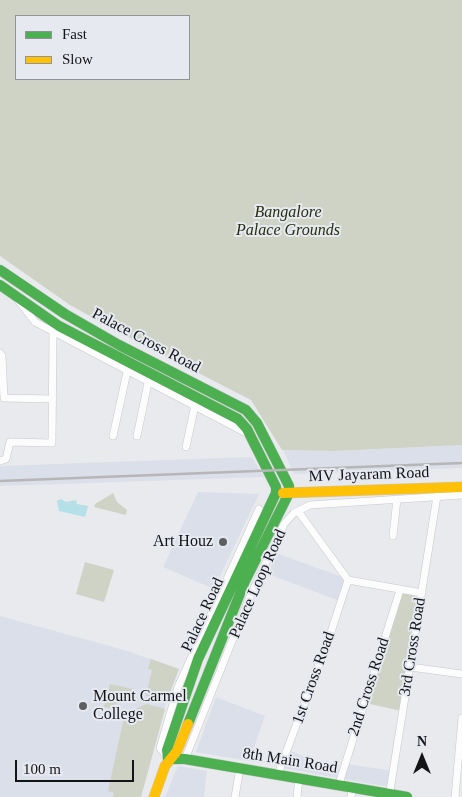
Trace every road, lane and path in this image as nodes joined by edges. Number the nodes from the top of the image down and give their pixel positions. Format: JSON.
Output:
{"nodes":[{"id":1,"x":1,"y":273,"type":"edge"},
{"id":2,"x":0,"y":285,"type":"edge"},
{"id":3,"x":15,"y":296,"type":"junction"},
{"id":4,"x":53,"y":332,"type":"junction"},
{"id":5,"x":0,"y":353,"type":"edge"},
{"id":6,"x":127,"y":372,"type":"junction"},
{"id":7,"x":148,"y":383,"type":"junction"},
{"id":8,"x":53,"y":399,"type":"junction"},
{"id":9,"x":195,"y":405,"type":"junction"},
{"id":10,"x":244,"y":432,"type":"dead end"},
{"id":11,"x":113,"y":436,"type":"dead end"},
{"id":12,"x":137,"y":436,"type":"dead end"},
{"id":13,"x":268,"y":446,"type":"junction"},
{"id":14,"x":186,"y":447,"type":"dead end"},
{"id":15,"x":256,"y":447,"type":"junction"},
{"id":16,"x":0,"y":461,"type":"edge"},
{"id":17,"x":462,"y":482,"type":"edge"},
{"id":18,"x":462,"y":487,"type":"edge"},
{"id":19,"x":289,"y":489,"type":"junction"},
{"id":20,"x":276,"y":490,"type":"junction"},
{"id":21,"x":462,"y":495,"type":"edge"},
{"id":22,"x":438,"y":496,"type":"junction"},
{"id":23,"x":397,"y":499,"type":"junction"},
{"id":24,"x":259,"y":509,"type":"dead end"},
{"id":25,"x":298,"y":511,"type":"junction"},
{"id":26,"x":393,"y":536,"type":"dead end"},
{"id":27,"x":348,"y":580,"type":"junction"},
{"id":28,"x":400,"y":590,"type":"junction"},
{"id":29,"x":422,"y":593,"type":"junction"},
{"id":30,"x":410,"y":668,"type":"junction"},
{"id":31,"x":462,"y":674,"type":"edge"},
{"id":32,"x":462,"y":718,"type":"edge"},
{"id":33,"x":168,"y":759,"type":"junction"},
{"id":34,"x":185,"y":759,"type":"junction"},
{"id":35,"x":240,"y":768,"type":"junction"},
{"id":36,"x":278,"y":774,"type":"junction"},
{"id":37,"x":299,"y":778,"type":"junction"},
{"id":38,"x":338,"y":784,"type":"junction"},
{"id":39,"x":352,"y":792,"type":"edge"},
{"id":40,"x":389,"y":795,"type":"edge"},
{"id":41,"x":154,"y":797,"type":"edge"},
{"id":42,"x":235,"y":797,"type":"edge"},
{"id":43,"x":297,"y":797,"type":"edge"},
{"id":44,"x":407,"y":797,"type":"edge"},
{"id":45,"x":455,"y":797,"type":"edge"}],
"edges":[{"from":1,"to":13,"type":"street","name":"Palace Cross Road"},
{"from":2,"to":3,"type":"street","name":"Palace Cross Road"},
{"from":3,"to":4,"type":"street"},
{"from":3,"to":15,"type":"street","name":"Palace Cross Road"},
{"from":4,"to":6,"type":"street"},
{"from":4,"to":8,"type":"street"},
{"from":5,"to":8,"type":"street"},
{"from":6,"to":7,"type":"street"},
{"from":6,"to":11,"type":"street"},
{"from":7,"to":9,"type":"street"},
{"from":7,"to":12,"type":"street"},
{"from":8,"to":16,"type":"street"},
{"from":9,"to":10,"type":"street"},
{"from":9,"to":14,"type":"street"},
{"from":13,"to":15,"type":"street"},
{"from":13,"to":19,"type":"street","name":"Palace Cross Road"},
{"from":15,"to":20,"type":"street","name":"Palace Cross Road"},
{"from":17,"to":19,"type":"street","name":"MV Jayaram Road"},
{"from":18,"to":19,"type":"street","name":"MV Jayaram Road"},
{"from":19,"to":20,"type":"street","name":"MV Jayaram Road"},
{"from":19,"to":33,"type":"street","name":"Palace Road"},
{"from":20,"to":33,"type":"street","name":"Palace Road"},
{"from":21,"to":22,"type":"street","name":"Palace Loop Road"},
{"from":22,"to":23,"type":"street","name":"Palace Loop Road"},
{"from":22,"to":29,"type":"street","name":"3rd Cross Road"},
{"from":23,"to":25,"type":"street","name":"Palace Loop Road"},
{"from":23,"to":26,"type":"street"},
{"from":24,"to":33,"type":"street"},
{"from":25,"to":27,"type":"street"},
{"from":25,"to":34,"type":"street","name":"Palace Loop Road"},
{"from":27,"to":28,"type":"street"},
{"from":27,"to":36,"type":"street","name":"1st Cross Road"},
{"from":28,"to":29,"type":"street"},
{"from":28,"to":38,"type":"street","name":"2nd Cross Road"},
{"from":29,"to":30,"type":"street","name":"3rd Cross Road"},
{"from":30,"to":31,"type":"street"},
{"from":30,"to":40,"type":"street","name":"3rd Cross Road"},
{"from":32,"to":45,"type":"street"},
{"from":33,"to":34,"type":"street","name":"8th Main Road"},
{"from":33,"to":41,"type":"street","name":"Palace Road"},
{"from":34,"to":35,"type":"street","name":"8th Main Road"},
{"from":35,"to":36,"type":"street","name":"8th Main Road"},
{"from":35,"to":42,"type":"street"},
{"from":36,"to":37,"type":"street","name":"8th Main Road"},
{"from":37,"to":38,"type":"street","name":"8th Main Road"},
{"from":37,"to":43,"type":"street"},
{"from":38,"to":39,"type":"street","name":"8th Main Road"},
{"from":39,"to":40,"type":"street","name":"8th Main Road"},
{"from":40,"to":44,"type":"street","name":"8th Main Road"}]}
